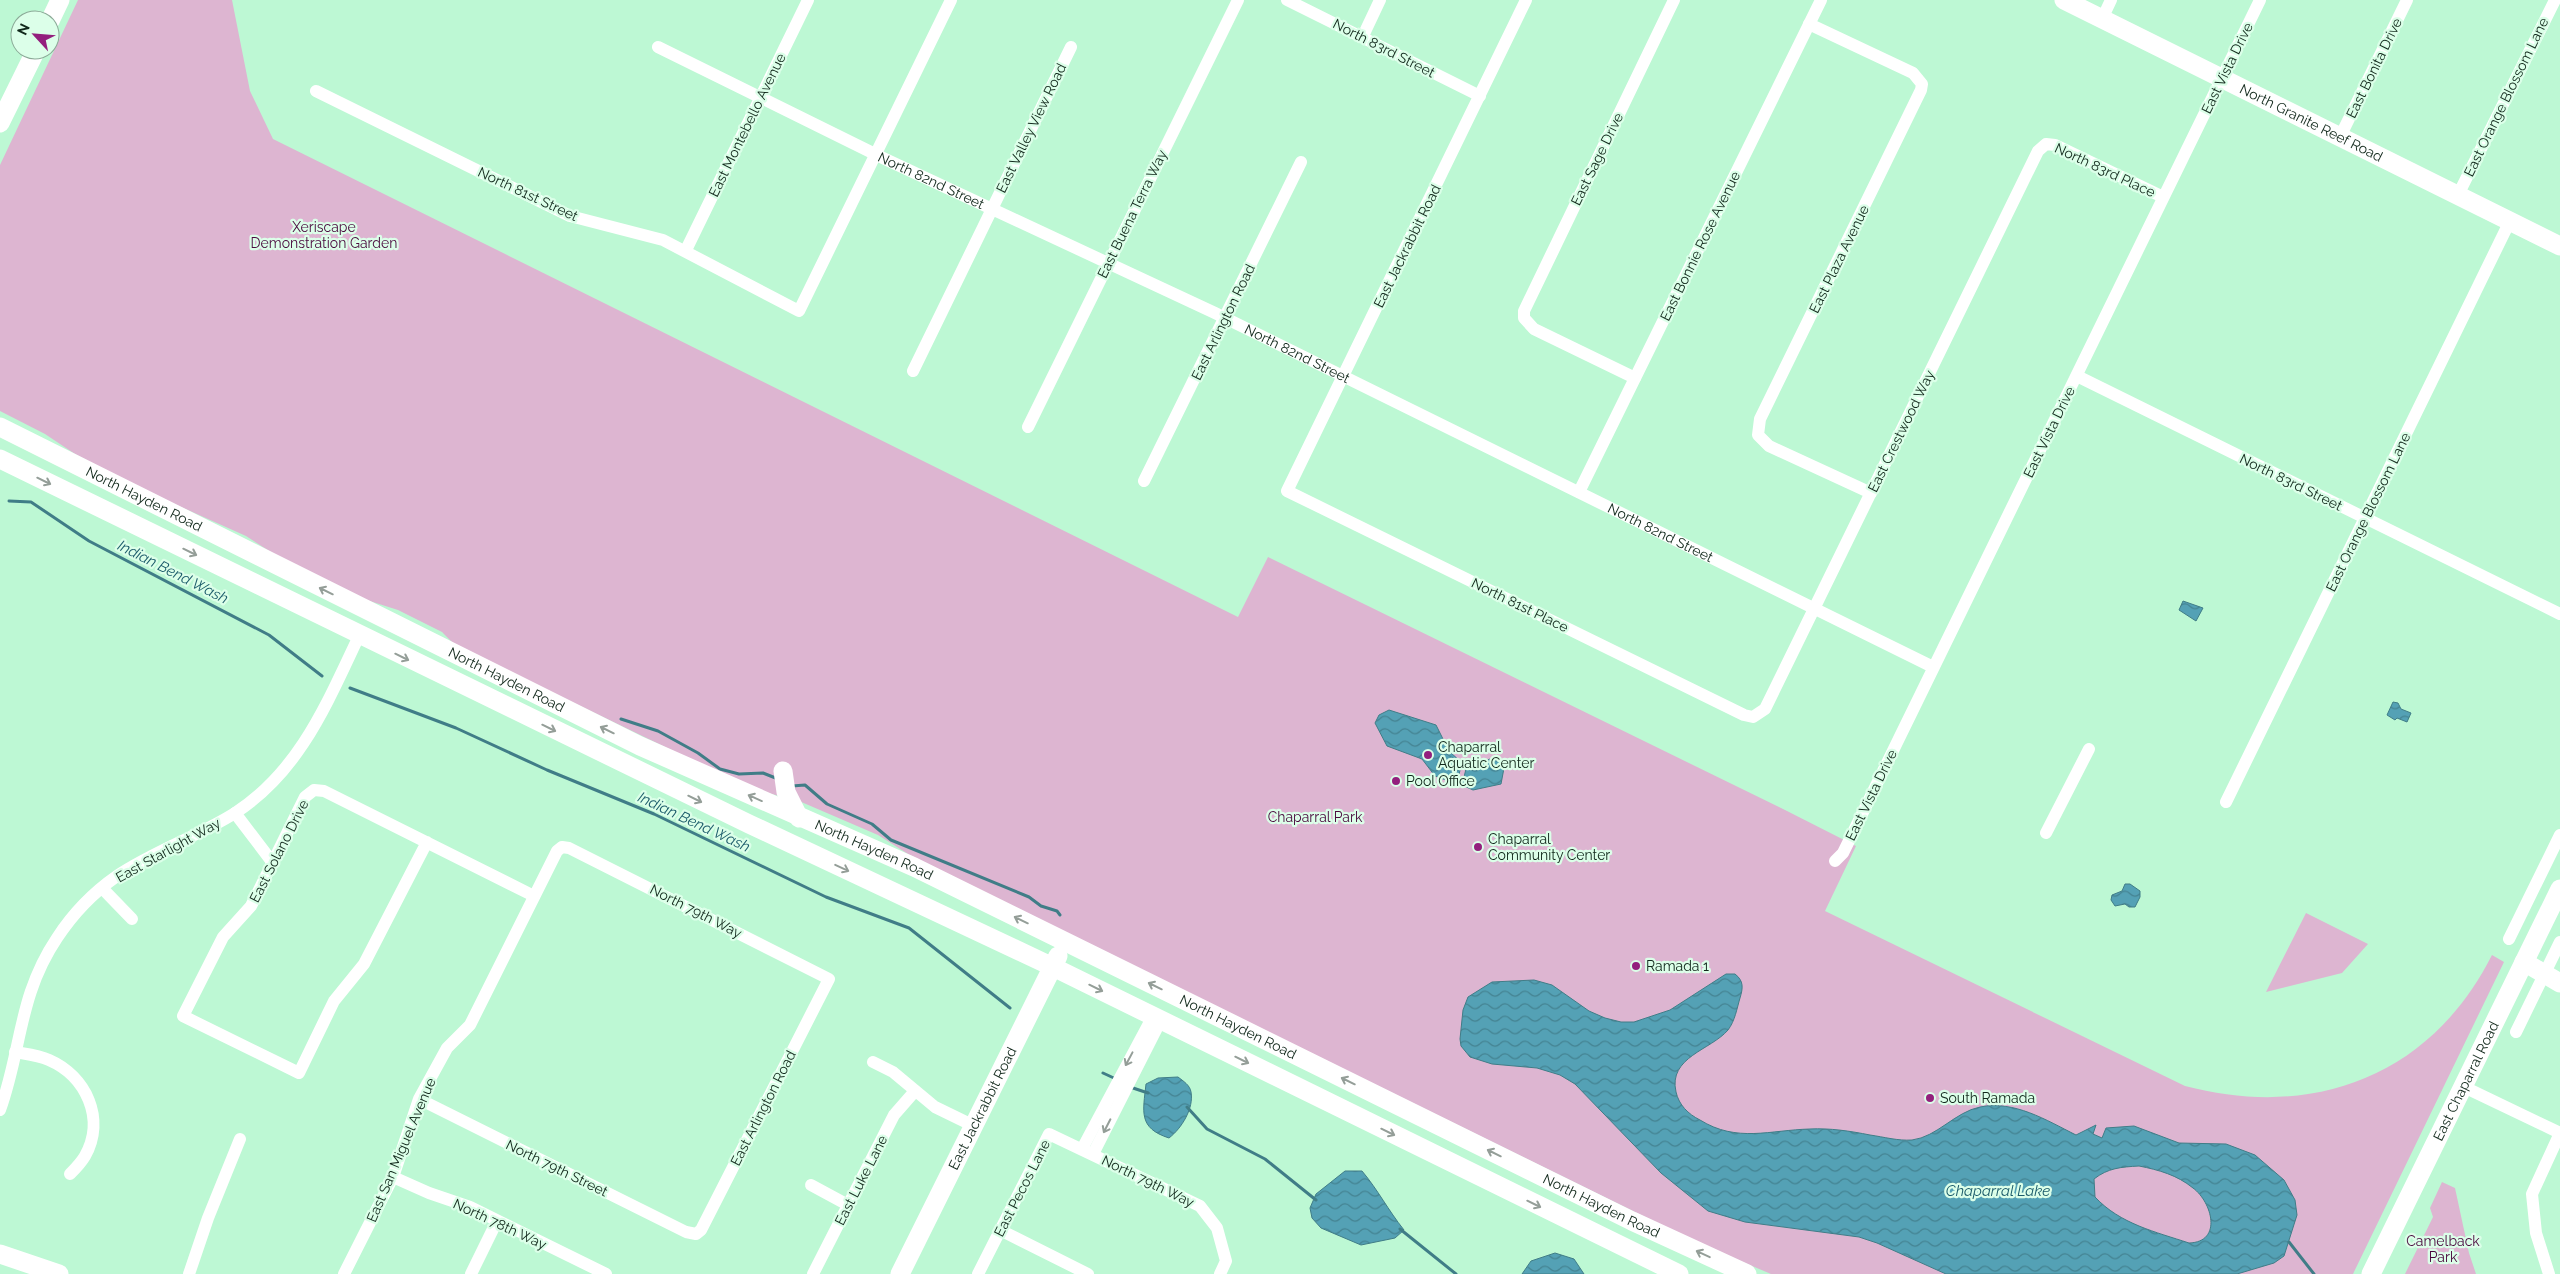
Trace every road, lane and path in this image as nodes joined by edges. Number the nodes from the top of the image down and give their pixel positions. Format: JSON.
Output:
{"nodes":[{"id":1,"x":808,"y":0,"type":"edge"},
{"id":2,"x":951,"y":0,"type":"edge"},
{"id":3,"x":1238,"y":0,"type":"edge"},
{"id":4,"x":1287,"y":0,"type":"edge"},
{"id":5,"x":1380,"y":0,"type":"edge"},
{"id":6,"x":1526,"y":0,"type":"edge"},
{"id":7,"x":1674,"y":0,"type":"edge"},
{"id":8,"x":1821,"y":0,"type":"edge"},
{"id":9,"x":2064,"y":0,"type":"edge"},
{"id":10,"x":2111,"y":0,"type":"edge"},
{"id":11,"x":2260,"y":0,"type":"edge"},
{"id":12,"x":2408,"y":0,"type":"edge"},
{"id":13,"x":2555,"y":0,"type":"edge"},
{"id":14,"x":2102,"y":19,"type":"junction"},
{"id":15,"x":1810,"y":24,"type":"junction"},
{"id":16,"x":1363,"y":36,"type":"junction"},
{"id":17,"x":658,"y":46,"type":"dead end"},
{"id":18,"x":1072,"y":47,"type":"dead end"},
{"id":19,"x":31,"y":60,"type":"edge"},
{"id":20,"x":2222,"y":78,"type":"junction"},
{"id":21,"x":316,"y":91,"type":"dead end"},
{"id":22,"x":1480,"y":96,"type":"junction"},
{"id":23,"x":760,"y":97,"type":"junction"},
{"id":24,"x":0,"y":123,"type":"edge"},
{"id":25,"x":2340,"y":137,"type":"junction"},
{"id":26,"x":2046,"y":144,"type":"joint"},
{"id":27,"x":875,"y":154,"type":"junction"},
{"id":28,"x":1301,"y":162,"type":"dead end"},
{"id":29,"x":2458,"y":195,"type":"junction"},
{"id":30,"x":2163,"y":198,"type":"junction"},
{"id":31,"x":991,"y":210,"type":"junction"},
{"id":32,"x":2510,"y":221,"type":"junction"},
{"id":33,"x":2560,"y":246,"type":"edge"},
{"id":34,"x":686,"y":250,"type":"junction"},
{"id":35,"x":1108,"y":262,"type":"junction"},
{"id":36,"x":1225,"y":318,"type":"junction"},
{"id":37,"x":913,"y":371,"type":"dead end"},
{"id":38,"x":2077,"y":376,"type":"junction"},
{"id":39,"x":1343,"y":377,"type":"junction"},
{"id":40,"x":1635,"y":378,"type":"junction"},
{"id":41,"x":0,"y":427,"type":"edge"},
{"id":42,"x":1028,"y":427,"type":"dead end"},
{"id":43,"x":0,"y":459,"type":"edge"},
{"id":44,"x":1144,"y":481,"type":"dead end"},
{"id":45,"x":1287,"y":491,"type":"joint"},
{"id":46,"x":1579,"y":492,"type":"junction"},
{"id":47,"x":1870,"y":493,"type":"junction"},
{"id":48,"x":97,"y":507,"type":"junction"},
{"id":49,"x":174,"y":516,"type":"junction"},
{"id":50,"x":2365,"y":518,"type":"junction"},
{"id":51,"x":1814,"y":610,"type":"junction"},
{"id":52,"x":2560,"y":614,"type":"edge"},
{"id":53,"x":358,"y":636,"type":"junction"},
{"id":54,"x":1933,"y":667,"type":"junction"},
{"id":55,"x":1753,"y":717,"type":"joint"},
{"id":56,"x":2089,"y":749,"type":"dead end"},
{"id":57,"x":783,"y":771,"type":"dead end"},
{"id":58,"x":2226,"y":802,"type":"dead end"},
{"id":59,"x":235,"y":813,"type":"junction"},
{"id":60,"x":799,"y":818,"type":"junction"},
{"id":61,"x":2046,"y":833,"type":"dead end"},
{"id":62,"x":2560,"y":835,"type":"edge"},
{"id":63,"x":426,"y":842,"type":"junction"},
{"id":64,"x":562,"y":847,"type":"joint"},
{"id":65,"x":1835,"y":861,"type":"dead end"},
{"id":66,"x":273,"y":863,"type":"junction"},
{"id":67,"x":102,"y":888,"type":"junction"},
{"id":68,"x":2560,"y":889,"type":"edge"},
{"id":69,"x":534,"y":896,"type":"junction"},
{"id":70,"x":132,"y":919,"type":"dead end"},
{"id":71,"x":2509,"y":939,"type":"dead end"},
{"id":72,"x":1065,"y":941,"type":"junction"},
{"id":73,"x":2560,"y":942,"type":"edge"},
{"id":74,"x":2524,"y":962,"type":"junction"},
{"id":75,"x":1053,"y":967,"type":"junction"},
{"id":76,"x":2553,"y":973,"type":"edge"},
{"id":77,"x":829,"y":979,"type":"joint"},
{"id":78,"x":1157,"y":1018,"type":"junction"},
{"id":79,"x":2516,"y":1032,"type":"dead end"},
{"id":80,"x":15,"y":1052,"type":"junction"},
{"id":81,"x":873,"y":1062,"type":"dead end"},
{"id":82,"x":2464,"y":1087,"type":"junction"},
{"id":83,"x":915,"y":1091,"type":"junction"},
{"id":84,"x":419,"y":1099,"type":"junction"},
{"id":85,"x":0,"y":1110,"type":"edge"},
{"id":86,"x":974,"y":1126,"type":"junction"},
{"id":87,"x":2560,"y":1133,"type":"edge"},
{"id":88,"x":240,"y":1139,"type":"dead end"},
{"id":89,"x":1087,"y":1152,"type":"junction"},
{"id":90,"x":70,"y":1174,"type":"dead end"},
{"id":91,"x":393,"y":1177,"type":"junction"},
{"id":92,"x":811,"y":1185,"type":"dead end"},
{"id":93,"x":848,"y":1205,"type":"junction"},
{"id":94,"x":497,"y":1221,"type":"junction"},
{"id":95,"x":1000,"y":1230,"type":"junction"},
{"id":96,"x":696,"y":1234,"type":"joint"},
{"id":97,"x":0,"y":1254,"type":"edge"},
{"id":98,"x":35,"y":1271,"type":"edge"},
{"id":99,"x":59,"y":1274,"type":"edge"},
{"id":100,"x":189,"y":1274,"type":"edge"},
{"id":101,"x":344,"y":1274,"type":"edge"},
{"id":102,"x":471,"y":1274,"type":"edge"},
{"id":103,"x":606,"y":1274,"type":"edge"},
{"id":104,"x":813,"y":1274,"type":"edge"},
{"id":105,"x":900,"y":1274,"type":"edge"},
{"id":106,"x":978,"y":1274,"type":"edge"},
{"id":107,"x":1088,"y":1274,"type":"edge"},
{"id":108,"x":1220,"y":1274,"type":"edge"},
{"id":109,"x":1679,"y":1274,"type":"edge"},
{"id":110,"x":1747,"y":1274,"type":"edge"},
{"id":111,"x":2371,"y":1274,"type":"edge"},
{"id":112,"x":2549,"y":1274,"type":"edge"}],
"edges":[{"from":1,"to":23,"type":"street","name":"East Montebello Avenue"},
{"from":2,"to":27,"type":"street"},
{"from":3,"to":35,"type":"street","name":"East Buena Terra Way"},
{"from":4,"to":16,"type":"street","name":"North 83rd Street"},
{"from":5,"to":16,"type":"street"},
{"from":6,"to":22,"type":"street","name":"East Jackrabbit Road"},
{"from":7,"to":40,"type":"street","name":"East Sage Drive"},
{"from":8,"to":15,"type":"street","name":"East Bonnie Rose Avenue"},
{"from":9,"to":14,"type":"main road","name":"North Granite Reef Road"},
{"from":10,"to":14,"type":"street"},
{"from":11,"to":20,"type":"street","name":"East Vista Drive"},
{"from":12,"to":25,"type":"street","name":"East Bonita Drive"},
{"from":13,"to":29,"type":"street","name":"East Orange Blossom Lane"},
{"from":14,"to":20,"type":"main road","name":"North Granite Reef Road"},
{"from":15,"to":40,"type":"street","name":"East Bonnie Rose Avenue"},
{"from":15,"to":47,"type":"street","name":"East Plaza Avenue"},
{"from":16,"to":22,"type":"street","name":"North 83rd Street"},
{"from":17,"to":23,"type":"street","name":"North 82nd Street"},
{"from":18,"to":31,"type":"street","name":"East Valley View Road"},
{"from":19,"to":24,"type":"main road"},
{"from":20,"to":25,"type":"main road","name":"North Granite Reef Road"},
{"from":20,"to":30,"type":"street","name":"East Vista Drive"},
{"from":21,"to":34,"type":"street","name":"North 81st Street"},
{"from":22,"to":39,"type":"street","name":"East Jackrabbit Road"},
{"from":23,"to":27,"type":"street","name":"North 82nd Street"},
{"from":23,"to":34,"type":"street","name":"East Montebello Avenue"},
{"from":25,"to":29,"type":"main road","name":"North Granite Reef Road"},
{"from":26,"to":30,"type":"street","name":"North 83rd Place"},
{"from":26,"to":47,"type":"street","name":"East Crestwood Way"},
{"from":27,"to":31,"type":"street","name":"North 82nd Street"},
{"from":27,"to":34,"type":"street","name":"North 81st Street"},
{"from":28,"to":36,"type":"street","name":"East Arlington Road"},
{"from":29,"to":32,"type":"main road","name":"North Granite Reef Road"},
{"from":30,"to":38,"type":"street","name":"East Vista Drive"},
{"from":31,"to":35,"type":"street","name":"North 82nd Street"},
{"from":31,"to":37,"type":"street","name":"East Valley View Road"},
{"from":32,"to":33,"type":"main road","name":"North Granite Reef Road"},
{"from":32,"to":50,"type":"street","name":"East Orange Blossom Lane"},
{"from":35,"to":36,"type":"street","name":"North 82nd Street"},
{"from":35,"to":42,"type":"street","name":"East Buena Terra Way"},
{"from":36,"to":39,"type":"street","name":"North 82nd Street"},
{"from":36,"to":44,"type":"street","name":"East Arlington Road"},
{"from":38,"to":50,"type":"street","name":"North 83rd Street"},
{"from":38,"to":54,"type":"street","name":"East Vista Drive"},
{"from":39,"to":45,"type":"street","name":"East Jackrabbit Road"},
{"from":39,"to":46,"type":"street","name":"North 82nd Street"},
{"from":40,"to":46,"type":"street","name":"East Bonnie Rose Avenue"},
{"from":41,"to":49,"type":"main road","name":"North Hayden Road"},
{"from":43,"to":48,"type":"main road","name":"North Hayden Road","one_way":true},
{"from":45,"to":55,"type":"street","name":"North 81st Place"},
{"from":46,"to":51,"type":"street","name":"North 82nd Street"},
{"from":47,"to":51,"type":"street","name":"East Crestwood Way"},
{"from":48,"to":49,"type":"main road"},
{"from":48,"to":53,"type":"main road","name":"North Hayden Road","one_way":true},
{"from":60,"to":49,"type":"main road","name":"North Hayden Road","one_way":true},
{"from":50,"to":52,"type":"street","name":"North 83rd Street"},
{"from":50,"to":58,"type":"street","name":"East Orange Blossom Lane"},
{"from":51,"to":54,"type":"street","name":"North 82nd Street"},
{"from":51,"to":55,"type":"street","name":"East Crestwood Way"},
{"from":53,"to":59,"type":"street","name":"East Starlight Way"},
{"from":53,"to":75,"type":"main road","name":"North Hayden Road","one_way":true},
{"from":54,"to":65,"type":"street","name":"East Vista Drive"},
{"from":56,"to":61,"type":"street"},
{"from":57,"to":60,"type":"main road"},
{"from":59,"to":66,"type":"street"},
{"from":59,"to":67,"type":"street","name":"East Starlight Way"},
{"from":72,"to":60,"type":"main road","name":"North Hayden Road","one_way":true},
{"from":62,"to":71,"type":"street"},
{"from":63,"to":66,"type":"street","name":"East Solano Drive"},
{"from":63,"to":66,"type":"street","name":"East Solano Drive"},
{"from":63,"to":69,"type":"street"},
{"from":64,"to":69,"type":"street","name":"East San Miguel Avenue"},
{"from":64,"to":77,"type":"street","name":"North 79th Way"},
{"from":67,"to":70,"type":"street"},
{"from":67,"to":80,"type":"street","name":"East Starlight Way"},
{"from":68,"to":74,"type":"main road","name":"East Chaparral Road"},
{"from":69,"to":84,"type":"street","name":"East San Miguel Avenue"},
{"from":72,"to":75,"type":"main road","name":"East Jackrabbit Road"},
{"from":110,"to":72,"type":"main road","name":"North Hayden Road","one_way":true},
{"from":73,"to":76,"type":"street"},
{"from":74,"to":76,"type":"main road"},
{"from":74,"to":82,"type":"main road","name":"East Chaparral Road"},
{"from":75,"to":78,"type":"main road","name":"North Hayden Road","one_way":true},
{"from":75,"to":86,"type":"main road","name":"East Jackrabbit Road"},
{"from":76,"to":79,"type":"street"},
{"from":77,"to":96,"type":"street","name":"East Arlington Road"},
{"from":78,"to":89,"type":"street","one_way":true},
{"from":78,"to":109,"type":"main road","name":"North Hayden Road","one_way":true},
{"from":80,"to":85,"type":"street","name":"East Starlight Way"},
{"from":80,"to":90,"type":"street"},
{"from":81,"to":83,"type":"street"},
{"from":82,"to":87,"type":"street"},
{"from":82,"to":111,"type":"main road","name":"East Chaparral Road"},
{"from":83,"to":86,"type":"street"},
{"from":83,"to":93,"type":"street","name":"East Luke Lane"},
{"from":84,"to":91,"type":"street","name":"East San Miguel Avenue"},
{"from":84,"to":96,"type":"street","name":"North 79th Street"},
{"from":86,"to":105,"type":"main road","name":"East Jackrabbit Road"},
{"from":87,"to":112,"type":"street"},
{"from":88,"to":100,"type":"street"},
{"from":89,"to":95,"type":"street","name":"East Pecos Lane"},
{"from":89,"to":108,"type":"street","name":"North 79th Way"},
{"from":91,"to":94,"type":"street","name":"North 78th Way"},
{"from":91,"to":101,"type":"street","name":"East San Miguel Avenue"},
{"from":92,"to":93,"type":"street"},
{"from":93,"to":104,"type":"street","name":"East Luke Lane"},
{"from":94,"to":102,"type":"street"},
{"from":94,"to":103,"type":"street","name":"North 78th Way"},
{"from":95,"to":106,"type":"street","name":"East Pecos Lane"},
{"from":95,"to":107,"type":"street"},
{"from":97,"to":98,"type":"main road"},
{"from":98,"to":99,"type":"main road"}]}
